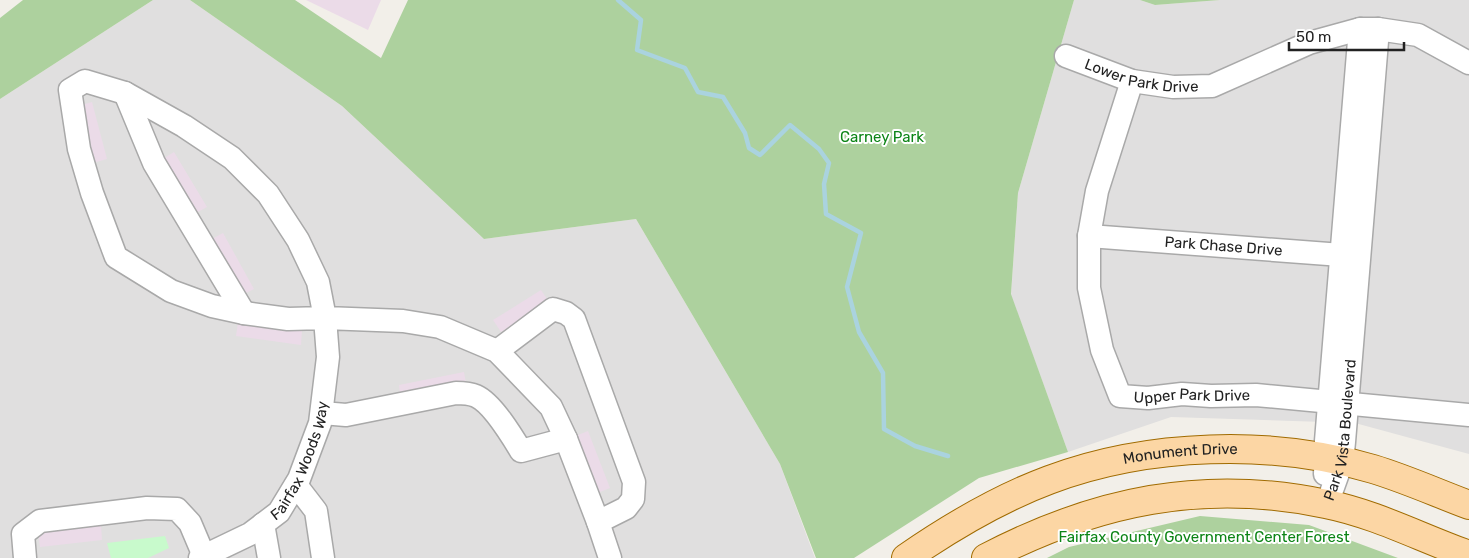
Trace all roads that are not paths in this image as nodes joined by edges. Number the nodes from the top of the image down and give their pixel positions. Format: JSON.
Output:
{"nodes":[{"id":1,"x":1369,"y":29,"type":"junction"},
{"id":2,"x":1066,"y":56,"type":"dead end"},
{"id":3,"x":1469,"y":63,"type":"edge"},
{"id":4,"x":1132,"y":81,"type":"junction"},
{"id":5,"x":125,"y":93,"type":"junction"},
{"id":6,"x":1089,"y":236,"type":"junction"},
{"id":7,"x":1350,"y":255,"type":"junction"},
{"id":8,"x":244,"y":313,"type":"junction"},
{"id":9,"x":325,"y":318,"type":"junction"},
{"id":10,"x":497,"y":351,"type":"junction"},
{"id":11,"x":1338,"y":403,"type":"junction"},
{"id":12,"x":322,"y":413,"type":"junction"},
{"id":13,"x":1469,"y":415,"type":"edge"},
{"id":14,"x":566,"y":439,"type":"junction"},
{"id":15,"x":1333,"y":460,"type":"junction"},
{"id":16,"x":296,"y":484,"type":"junction"},
{"id":17,"x":1327,"y":504,"type":"junction"},
{"id":18,"x":1469,"y":505,"type":"edge"},
{"id":19,"x":598,"y":522,"type":"junction"},
{"id":20,"x":263,"y":524,"type":"junction"},
{"id":21,"x":1469,"y":555,"type":"edge"},
{"id":22,"x":202,"y":557,"type":"edge"},
{"id":23,"x":24,"y":558,"type":"edge"},
{"id":24,"x":269,"y":558,"type":"edge"},
{"id":25,"x":323,"y":558,"type":"edge"},
{"id":26,"x":610,"y":558,"type":"edge"},
{"id":27,"x":906,"y":558,"type":"edge"},
{"id":28,"x":986,"y":558,"type":"edge"}],
"edges":[{"from":1,"to":3,"type":"street","name":"Lower Park Drive"},
{"from":1,"to":4,"type":"street","name":"Lower Park Drive"},
{"from":1,"to":7,"type":"street","name":"Park Vista Boulevard"},
{"from":2,"to":4,"type":"street","name":"Lower Park Drive"},
{"from":4,"to":6,"type":"street","name":"Upper Park Drive"},
{"from":5,"to":8,"type":"street"},
{"from":5,"to":8,"type":"street","name":"Fairfax Woods Way"},
{"from":5,"to":9,"type":"street","name":"Fairfax Woods Way"},
{"from":6,"to":7,"type":"street","name":"Park Chase Drive"},
{"from":6,"to":11,"type":"street","name":"Upper Park Drive"},
{"from":7,"to":11,"type":"street","name":"Park Vista Boulevard"},
{"from":8,"to":9,"type":"street"},
{"from":9,"to":10,"type":"street"},
{"from":9,"to":12,"type":"street","name":"Fairfax Woods Way"},
{"from":10,"to":14,"type":"street"},
{"from":10,"to":19,"type":"street"},
{"from":11,"to":13,"type":"street","name":"Upper Park Drive"},
{"from":11,"to":15,"type":"street","name":"Park Vista Boulevard"},
{"from":12,"to":14,"type":"street"},
{"from":12,"to":16,"type":"street","name":"Fairfax Woods Way"},
{"from":14,"to":19,"type":"street"},
{"from":15,"to":17,"type":"street","name":"Park Vista Boulevard"},
{"from":15,"to":18,"type":"main road","name":"Monument Drive"},
{"from":15,"to":27,"type":"main road","name":"Monument Drive"},
{"from":16,"to":20,"type":"street","name":"Fairfax Woods Way"},
{"from":16,"to":25,"type":"street"},
{"from":17,"to":21,"type":"main road"},
{"from":17,"to":28,"type":"main road"},
{"from":19,"to":26,"type":"street"},
{"from":20,"to":22,"type":"street","name":"Fairfax Woods Way"},
{"from":20,"to":24,"type":"street"},
{"from":22,"to":23,"type":"street"}]}
